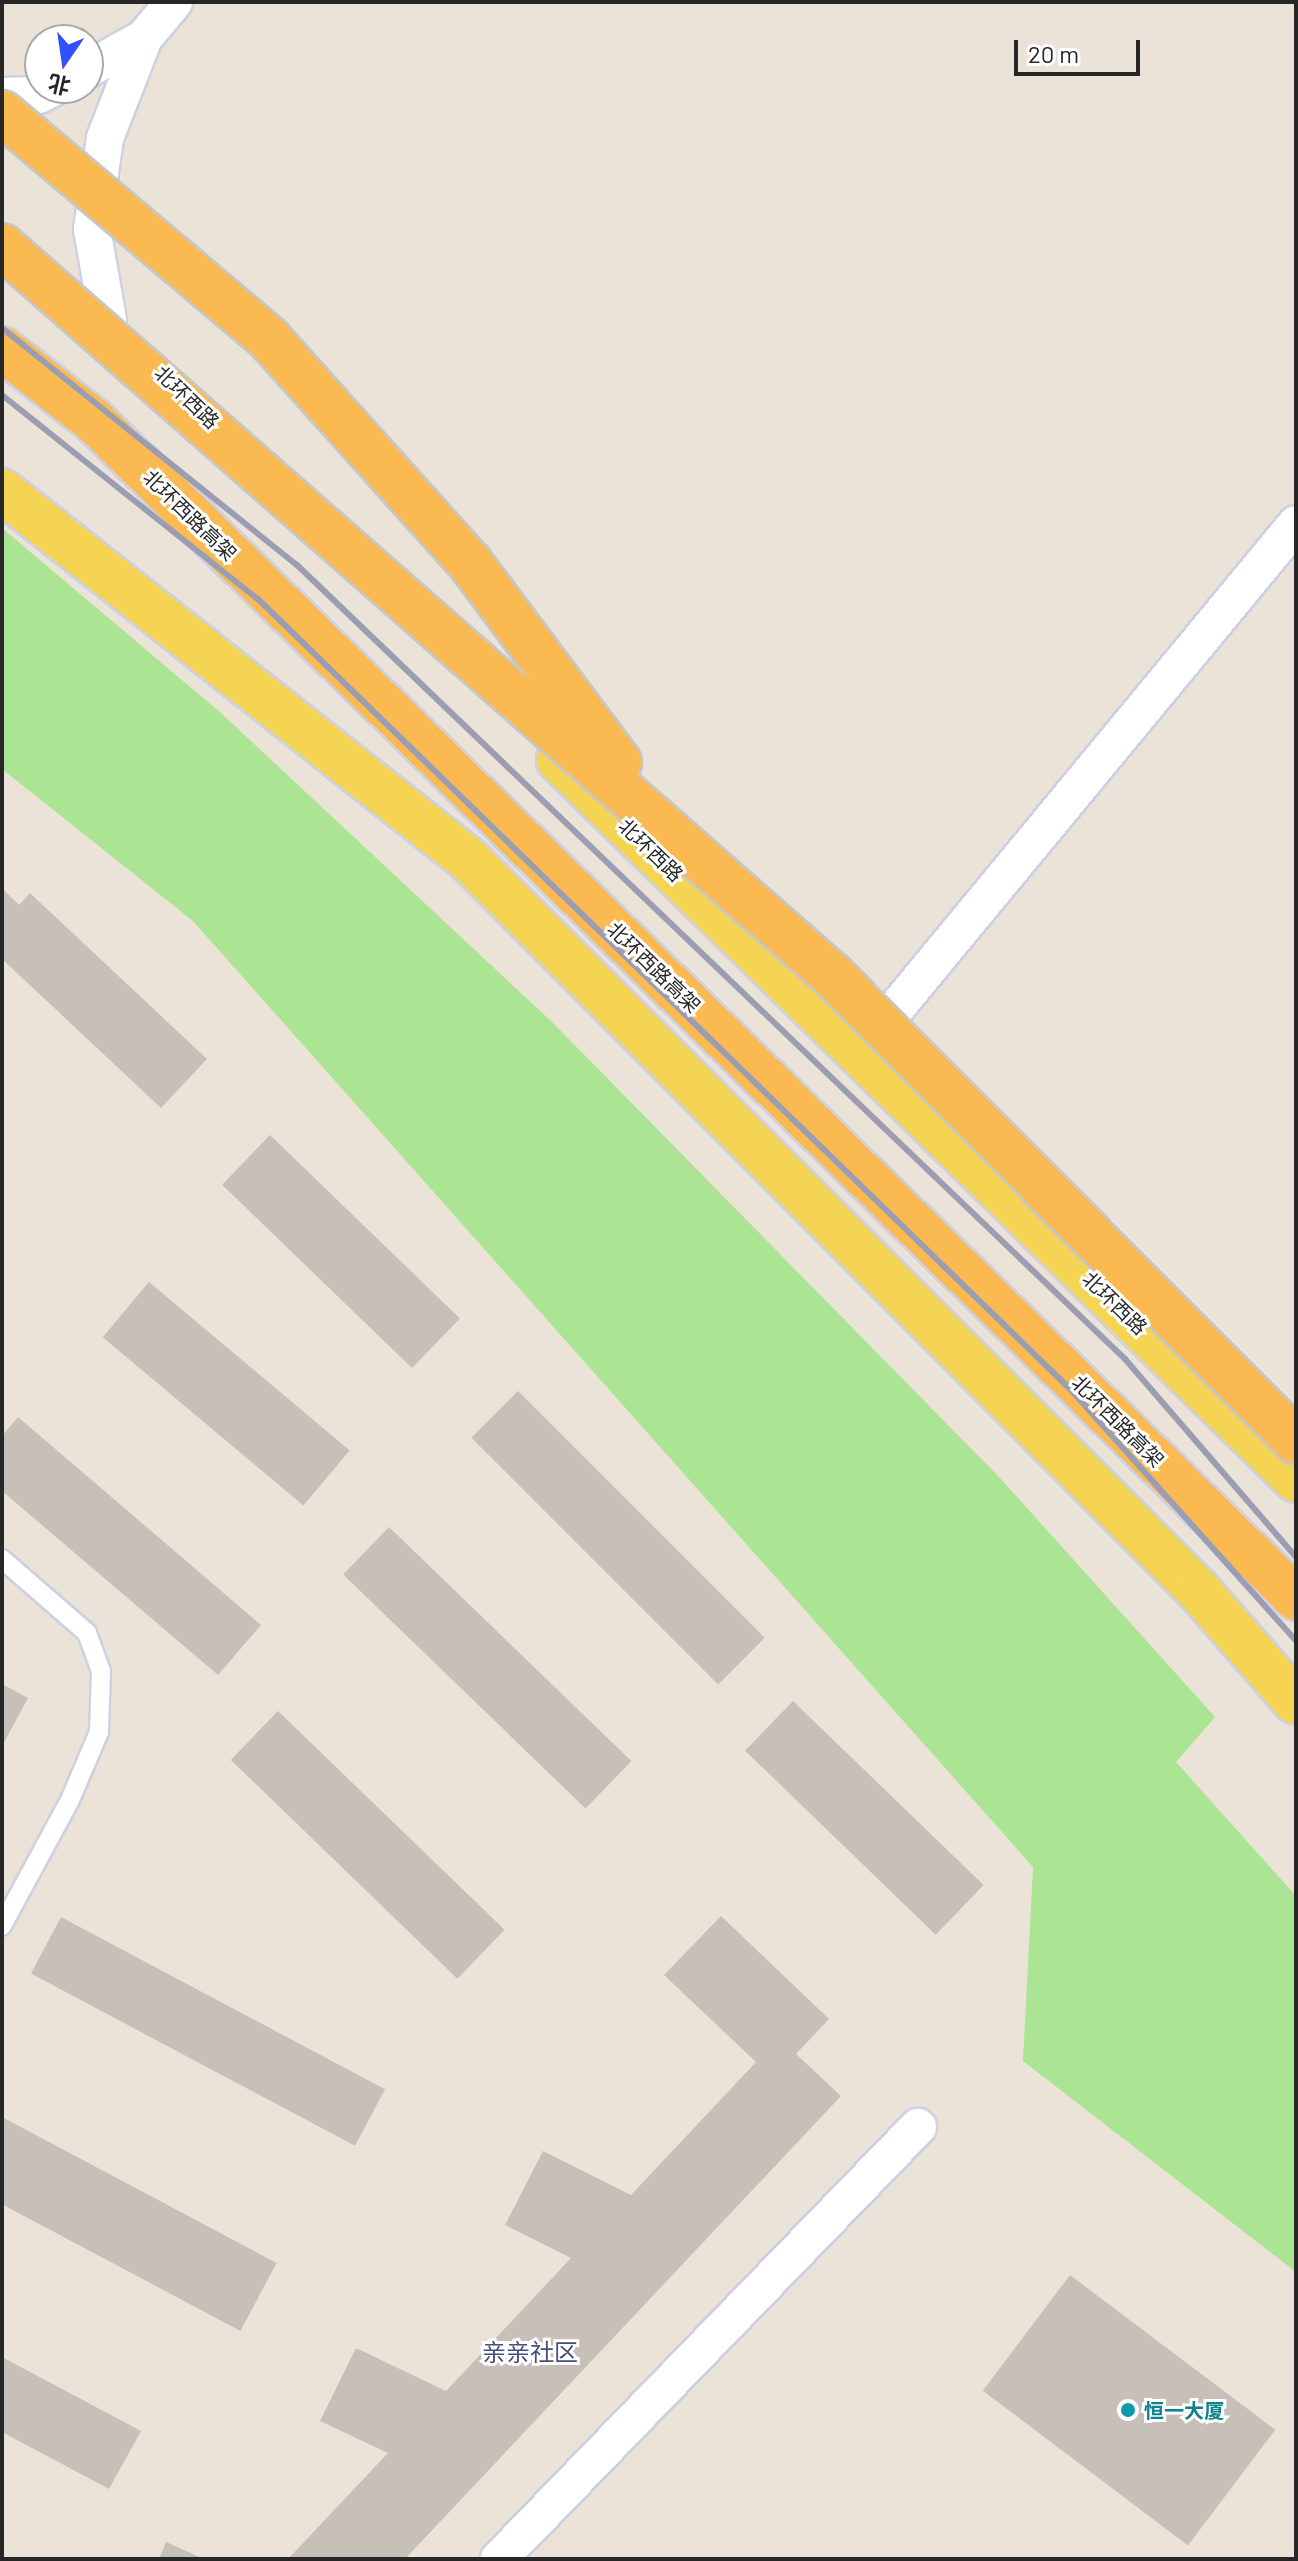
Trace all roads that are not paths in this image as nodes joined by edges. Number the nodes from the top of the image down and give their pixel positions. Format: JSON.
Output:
{"nodes":[{"id":1,"x":174,"y":2,"type":"edge"},
{"id":2,"x":144,"y":38,"type":"junction"},
{"id":3,"x":104,"y":60,"type":"edge"},
{"id":4,"x":24,"y":95,"type":"edge"},
{"id":5,"x":2,"y":96,"type":"edge"},
{"id":6,"x":2,"y":113,"type":"edge"},
{"id":7,"x":2,"y":224,"type":"edge"},
{"id":8,"x":2,"y":246,"type":"edge"},
{"id":9,"x":108,"y":320,"type":"junction"},
{"id":10,"x":2,"y":349,"type":"edge"},
{"id":11,"x":2,"y":357,"type":"edge"},
{"id":12,"x":46,"y":383,"type":"junction"},
{"id":13,"x":2,"y":491,"type":"edge"},
{"id":14,"x":1296,"y":524,"type":"edge"},
{"id":15,"x":673,"y":835,"type":"junction"},
{"id":16,"x":859,"y":1053,"type":"junction"},
{"id":17,"x":1296,"y":1441,"type":"edge"},
{"id":18,"x":1296,"y":1480,"type":"edge"},
{"id":19,"x":2,"y":1559,"type":"edge"},
{"id":20,"x":1296,"y":1598,"type":"edge"},
{"id":21,"x":1296,"y":1702,"type":"edge"},
{"id":22,"x":2,"y":1926,"type":"edge"},
{"id":23,"x":918,"y":2127,"type":"dead end"},
{"id":24,"x":499,"y":2559,"type":"edge"}],
"edges":[{"from":1,"to":2,"type":"street"},
{"from":2,"to":3,"type":"street"},
{"from":2,"to":9,"type":"street"},
{"from":4,"to":5,"type":"street"},
{"from":6,"to":15,"type":"highway","bridge":true},
{"from":7,"to":9,"type":"main road","name":"北环西路"},
{"from":8,"to":15,"type":"highway","bridge":true},
{"from":9,"to":16,"type":"main road","name":"北环西路"},
{"from":10,"to":12,"type":"highway","name":"北环西路高架"},
{"from":11,"to":12,"type":"highway"},
{"from":12,"to":20,"type":"highway","name":"北环西路高架"},
{"from":13,"to":21,"type":"main road"},
{"from":14,"to":16,"type":"street"},
{"from":15,"to":17,"type":"highway","bridge":true},
{"from":16,"to":18,"type":"main road","name":"北环西路"},
{"from":19,"to":22,"type":"lane"},
{"from":23,"to":24,"type":"street"}]}
